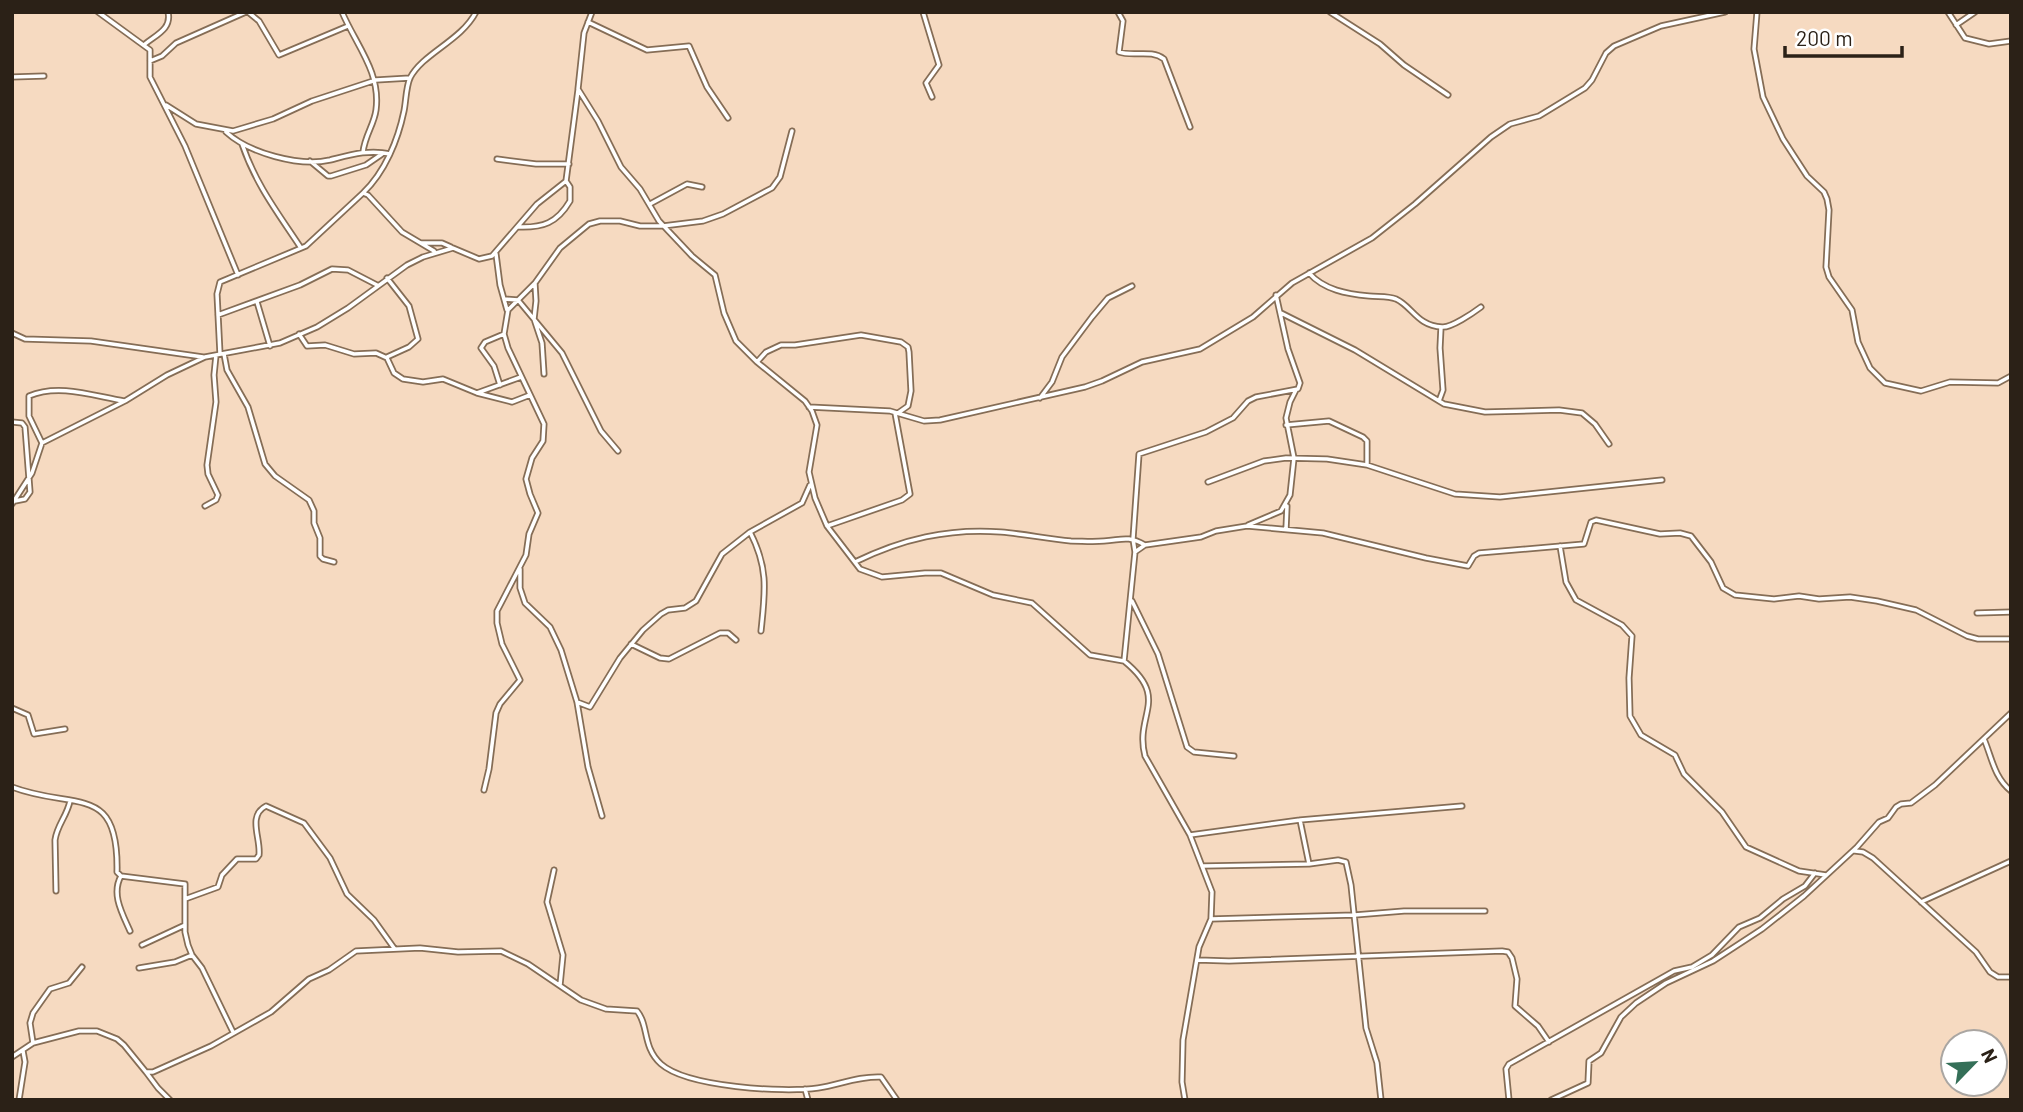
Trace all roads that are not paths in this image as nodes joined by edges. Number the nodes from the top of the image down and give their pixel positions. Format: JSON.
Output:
{"nodes":[{"id":1,"x":97,"y":12,"type":"edge"},
{"id":2,"x":168,"y":12,"type":"edge"},
{"id":3,"x":247,"y":12,"type":"edge"},
{"id":4,"x":342,"y":12,"type":"edge"},
{"id":5,"x":476,"y":12,"type":"edge"},
{"id":6,"x":592,"y":12,"type":"edge"},
{"id":7,"x":923,"y":12,"type":"edge"},
{"id":8,"x":1118,"y":12,"type":"edge"},
{"id":9,"x":1330,"y":12,"type":"edge"},
{"id":10,"x":1725,"y":12,"type":"edge"},
{"id":11,"x":1757,"y":12,"type":"edge"},
{"id":12,"x":1948,"y":12,"type":"edge"},
{"id":13,"x":1975,"y":12,"type":"edge"},
{"id":14,"x":588,"y":22,"type":"junction"},
{"id":15,"x":1956,"y":24,"type":"junction"},
{"id":16,"x":348,"y":26,"type":"junction"},
{"id":17,"x":2011,"y":41,"type":"edge"},
{"id":18,"x":145,"y":45,"type":"junction"},
{"id":19,"x":149,"y":61,"type":"junction"},
{"id":20,"x":44,"y":76,"type":"dead end"},
{"id":21,"x":12,"y":77,"type":"edge"},
{"id":22,"x":410,"y":78,"type":"junction"},
{"id":23,"x":376,"y":80,"type":"junction"},
{"id":24,"x":578,"y":89,"type":"junction"},
{"id":25,"x":1448,"y":95,"type":"dead end"},
{"id":26,"x":932,"y":97,"type":"dead end"},
{"id":27,"x":164,"y":104,"type":"junction"},
{"id":28,"x":728,"y":118,"type":"dead end"},
{"id":29,"x":1190,"y":127,"type":"dead end"},
{"id":30,"x":224,"y":131,"type":"junction"},
{"id":31,"x":792,"y":131,"type":"dead end"},
{"id":32,"x":242,"y":144,"type":"junction"},
{"id":33,"x":363,"y":152,"type":"junction"},
{"id":34,"x":384,"y":153,"type":"junction"},
{"id":35,"x":390,"y":154,"type":"junction"},
{"id":36,"x":497,"y":159,"type":"dead end"},
{"id":37,"x":310,"y":161,"type":"junction"},
{"id":38,"x":569,"y":164,"type":"junction"},
{"id":39,"x":566,"y":181,"type":"junction"},
{"id":40,"x":702,"y":187,"type":"dead end"},
{"id":41,"x":363,"y":193,"type":"junction"},
{"id":42,"x":650,"y":204,"type":"junction"},
{"id":43,"x":663,"y":226,"type":"junction"},
{"id":44,"x":518,"y":227,"type":"junction"},
{"id":45,"x":418,"y":243,"type":"junction"},
{"id":46,"x":301,"y":248,"type":"junction"},
{"id":47,"x":453,"y":248,"type":"junction"},
{"id":48,"x":436,"y":252,"type":"junction"},
{"id":49,"x":496,"y":254,"type":"junction"},
{"id":50,"x":1308,"y":273,"type":"junction"},
{"id":51,"x":238,"y":275,"type":"junction"},
{"id":52,"x":387,"y":278,"type":"junction"},
{"id":53,"x":535,"y":283,"type":"junction"},
{"id":54,"x":377,"y":285,"type":"junction"},
{"id":55,"x":1132,"y":286,"type":"dead end"},
{"id":56,"x":1276,"y":295,"type":"junction"},
{"id":57,"x":505,"y":299,"type":"junction"},
{"id":58,"x":518,"y":300,"type":"junction"},
{"id":59,"x":257,"y":302,"type":"junction"},
{"id":60,"x":1481,"y":307,"type":"dead end"},
{"id":61,"x":508,"y":310,"type":"junction"},
{"id":62,"x":1280,"y":313,"type":"junction"},
{"id":63,"x":218,"y":315,"type":"junction"},
{"id":64,"x":533,"y":316,"type":"junction"},
{"id":65,"x":1441,"y":327,"type":"junction"},
{"id":66,"x":12,"y":333,"type":"edge"},
{"id":67,"x":299,"y":334,"type":"junction"},
{"id":68,"x":504,"y":334,"type":"junction"},
{"id":69,"x":270,"y":346,"type":"junction"},
{"id":70,"x":220,"y":354,"type":"junction"},
{"id":71,"x":205,"y":357,"type":"junction"},
{"id":72,"x":387,"y":358,"type":"junction"},
{"id":73,"x":757,"y":362,"type":"junction"},
{"id":74,"x":544,"y":374,"type":"dead end"},
{"id":75,"x":2011,"y":376,"type":"edge"},
{"id":76,"x":521,"y":377,"type":"junction"},
{"id":77,"x":500,"y":385,"type":"junction"},
{"id":78,"x":1296,"y":390,"type":"junction"},
{"id":79,"x":477,"y":393,"type":"junction"},
{"id":80,"x":530,"y":395,"type":"junction"},
{"id":81,"x":1040,"y":398,"type":"junction"},
{"id":82,"x":125,"y":401,"type":"junction"},
{"id":83,"x":1439,"y":401,"type":"junction"},
{"id":84,"x":809,"y":407,"type":"junction"},
{"id":85,"x":896,"y":412,"type":"junction"},
{"id":86,"x":12,"y":422,"type":"edge"},
{"id":87,"x":1286,"y":425,"type":"junction"},
{"id":88,"x":41,"y":443,"type":"junction"},
{"id":89,"x":1609,"y":443,"type":"dead end"},
{"id":90,"x":618,"y":451,"type":"dead end"},
{"id":91,"x":1294,"y":458,"type":"junction"},
{"id":92,"x":1367,"y":465,"type":"junction"},
{"id":93,"x":29,"y":476,"type":"junction"},
{"id":94,"x":1662,"y":480,"type":"dead end"},
{"id":95,"x":1208,"y":482,"type":"dead end"},
{"id":96,"x":811,"y":483,"type":"junction"},
{"id":97,"x":13,"y":502,"type":"edge"},
{"id":98,"x":1287,"y":504,"type":"junction"},
{"id":99,"x":205,"y":506,"type":"dead end"},
{"id":100,"x":827,"y":526,"type":"junction"},
{"id":101,"x":1247,"y":526,"type":"junction"},
{"id":102,"x":1286,"y":529,"type":"junction"},
{"id":103,"x":750,"y":532,"type":"junction"},
{"id":104,"x":1133,"y":539,"type":"junction"},
{"id":105,"x":1145,"y":545,"type":"junction"},
{"id":106,"x":1560,"y":546,"type":"junction"},
{"id":107,"x":1135,"y":552,"type":"junction"},
{"id":108,"x":334,"y":562,"type":"dead end"},
{"id":109,"x":855,"y":562,"type":"junction"},
{"id":110,"x":520,"y":567,"type":"junction"},
{"id":111,"x":1131,"y":600,"type":"junction"},
{"id":112,"x":2011,"y":612,"type":"edge"},
{"id":113,"x":1977,"y":613,"type":"dead end"},
{"id":114,"x":761,"y":631,"type":"dead end"},
{"id":115,"x":2011,"y":639,"type":"edge"},
{"id":116,"x":736,"y":640,"type":"dead end"},
{"id":117,"x":631,"y":644,"type":"junction"},
{"id":118,"x":1124,"y":661,"type":"junction"},
{"id":119,"x":577,"y":702,"type":"junction"},
{"id":120,"x":12,"y":708,"type":"edge"},
{"id":121,"x":2011,"y":713,"type":"edge"},
{"id":122,"x":65,"y":729,"type":"dead end"},
{"id":123,"x":1984,"y":738,"type":"junction"},
{"id":124,"x":1234,"y":756,"type":"dead end"},
{"id":125,"x":12,"y":787,"type":"edge"},
{"id":126,"x":484,"y":790,"type":"dead end"},
{"id":127,"x":2011,"y":791,"type":"edge"},
{"id":128,"x":70,"y":801,"type":"junction"},
{"id":129,"x":1462,"y":806,"type":"dead end"},
{"id":130,"x":602,"y":816,"type":"dead end"},
{"id":131,"x":1300,"y":820,"type":"junction"},
{"id":132,"x":1190,"y":835,"type":"junction"},
{"id":133,"x":1853,"y":851,"type":"junction"},
{"id":134,"x":2011,"y":861,"type":"edge"},
{"id":135,"x":1309,"y":864,"type":"junction"},
{"id":136,"x":1203,"y":866,"type":"junction"},
{"id":137,"x":554,"y":870,"type":"dead end"},
{"id":138,"x":1815,"y":873,"type":"junction"},
{"id":139,"x":1827,"y":875,"type":"junction"},
{"id":140,"x":121,"y":876,"type":"junction"},
{"id":141,"x":56,"y":891,"type":"dead end"},
{"id":142,"x":185,"y":899,"type":"junction"},
{"id":143,"x":1921,"y":902,"type":"junction"},
{"id":144,"x":1485,"y":911,"type":"dead end"},
{"id":145,"x":1354,"y":915,"type":"junction"},
{"id":146,"x":1211,"y":919,"type":"junction"},
{"id":147,"x":185,"y":925,"type":"junction"},
{"id":148,"x":130,"y":931,"type":"dead end"},
{"id":149,"x":142,"y":945,"type":"dead end"},
{"id":150,"x":394,"y":949,"type":"junction"},
{"id":151,"x":192,"y":955,"type":"junction"},
{"id":152,"x":1359,"y":955,"type":"junction"},
{"id":153,"x":1198,"y":960,"type":"junction"},
{"id":154,"x":82,"y":968,"type":"dead end"},
{"id":155,"x":139,"y":968,"type":"dead end"},
{"id":156,"x":2011,"y":976,"type":"edge"},
{"id":157,"x":560,"y":985,"type":"junction"},
{"id":158,"x":233,"y":1033,"type":"junction"},
{"id":159,"x":1549,"y":1042,"type":"junction"},
{"id":160,"x":33,"y":1043,"type":"junction"},
{"id":161,"x":23,"y":1051,"type":"junction"},
{"id":162,"x":12,"y":1057,"type":"edge"},
{"id":163,"x":146,"y":1072,"type":"junction"},
{"id":164,"x":805,"y":1089,"type":"junction"},
{"id":165,"x":19,"y":1100,"type":"edge"},
{"id":166,"x":170,"y":1100,"type":"edge"},
{"id":167,"x":808,"y":1100,"type":"edge"},
{"id":168,"x":897,"y":1100,"type":"edge"},
{"id":169,"x":1185,"y":1100,"type":"edge"},
{"id":170,"x":1381,"y":1100,"type":"edge"},
{"id":171,"x":1509,"y":1100,"type":"edge"},
{"id":172,"x":1551,"y":1100,"type":"edge"}],
"edges":[{"from":1,"to":18,"type":"street"},
{"from":2,"to":18,"type":"street"},
{"from":3,"to":16,"type":"street"},
{"from":3,"to":19,"type":"street"},
{"from":4,"to":16,"type":"street"},
{"from":5,"to":22,"type":"street"},
{"from":6,"to":14,"type":"street"},
{"from":7,"to":26,"type":"street"},
{"from":8,"to":29,"type":"street"},
{"from":9,"to":25,"type":"street"},
{"from":10,"to":50,"type":"street"},
{"from":11,"to":75,"type":"street"},
{"from":12,"to":15,"type":"street"},
{"from":13,"to":15,"type":"street"},
{"from":14,"to":24,"type":"street"},
{"from":14,"to":28,"type":"street"},
{"from":15,"to":17,"type":"street"},
{"from":16,"to":23,"type":"street"},
{"from":18,"to":19,"type":"street"},
{"from":19,"to":27,"type":"street"},
{"from":20,"to":21,"type":"street"},
{"from":22,"to":23,"type":"street"},
{"from":22,"to":35,"type":"street"},
{"from":23,"to":30,"type":"street"},
{"from":23,"to":33,"type":"street"},
{"from":24,"to":38,"type":"street"},
{"from":24,"to":42,"type":"street"},
{"from":27,"to":30,"type":"street"},
{"from":27,"to":51,"type":"street"},
{"from":30,"to":32,"type":"street"},
{"from":31,"to":43,"type":"street"},
{"from":32,"to":37,"type":"street"},
{"from":32,"to":46,"type":"street"},
{"from":33,"to":34,"type":"street"},
{"from":33,"to":37,"type":"street"},
{"from":34,"to":35,"type":"street"},
{"from":34,"to":37,"type":"street"},
{"from":35,"to":41,"type":"street"},
{"from":36,"to":38,"type":"street"},
{"from":38,"to":39,"type":"street"},
{"from":39,"to":44,"type":"street"},
{"from":39,"to":44,"type":"street"},
{"from":40,"to":42,"type":"street"},
{"from":41,"to":45,"type":"street"},
{"from":41,"to":46,"type":"street"},
{"from":42,"to":43,"type":"street"},
{"from":43,"to":53,"type":"street"},
{"from":43,"to":73,"type":"street"},
{"from":44,"to":49,"type":"street"},
{"from":45,"to":47,"type":"street"},
{"from":45,"to":48,"type":"street"},
{"from":46,"to":51,"type":"street"},
{"from":47,"to":48,"type":"street"},
{"from":47,"to":49,"type":"street"},
{"from":48,"to":52,"type":"street"},
{"from":49,"to":57,"type":"street"},
{"from":50,"to":56,"type":"street"},
{"from":50,"to":65,"type":"street"},
{"from":51,"to":63,"type":"street"},
{"from":52,"to":54,"type":"street"},
{"from":52,"to":72,"type":"street"},
{"from":53,"to":58,"type":"street"},
{"from":53,"to":64,"type":"street"},
{"from":54,"to":59,"type":"street"},
{"from":54,"to":67,"type":"street"},
{"from":55,"to":81,"type":"street"},
{"from":56,"to":62,"type":"street"},
{"from":56,"to":81,"type":"street"},
{"from":57,"to":58,"type":"street"},
{"from":57,"to":61,"type":"street"},
{"from":58,"to":61,"type":"street"},
{"from":58,"to":64,"type":"street"},
{"from":59,"to":63,"type":"street"},
{"from":59,"to":69,"type":"street"},
{"from":60,"to":65,"type":"street"},
{"from":61,"to":68,"type":"street"},
{"from":62,"to":78,"type":"street"},
{"from":62,"to":83,"type":"street"},
{"from":63,"to":70,"type":"street"},
{"from":64,"to":74,"type":"street"},
{"from":64,"to":90,"type":"street"},
{"from":65,"to":83,"type":"street"},
{"from":66,"to":71,"type":"street"},
{"from":67,"to":69,"type":"street"},
{"from":67,"to":72,"type":"street"},
{"from":68,"to":76,"type":"street"},
{"from":68,"to":77,"type":"street"},
{"from":69,"to":70,"type":"street"},
{"from":70,"to":71,"type":"street"},
{"from":70,"to":99,"type":"street"},
{"from":70,"to":108,"type":"street"},
{"from":71,"to":82,"type":"street"},
{"from":72,"to":79,"type":"street"},
{"from":73,"to":84,"type":"street"},
{"from":73,"to":85,"type":"street"},
{"from":76,"to":77,"type":"street"},
{"from":76,"to":80,"type":"street"},
{"from":77,"to":79,"type":"street"},
{"from":78,"to":87,"type":"street"},
{"from":78,"to":104,"type":"street"},
{"from":79,"to":80,"type":"street"},
{"from":80,"to":110,"type":"street"},
{"from":81,"to":85,"type":"street"},
{"from":82,"to":88,"type":"street"},
{"from":82,"to":88,"type":"street"},
{"from":83,"to":89,"type":"street"},
{"from":84,"to":85,"type":"street"},
{"from":84,"to":96,"type":"street"},
{"from":85,"to":100,"type":"street"},
{"from":86,"to":93,"type":"street"},
{"from":87,"to":91,"type":"street"},
{"from":87,"to":92,"type":"street"},
{"from":88,"to":93,"type":"street"},
{"from":91,"to":92,"type":"street"},
{"from":91,"to":95,"type":"street"},
{"from":91,"to":98,"type":"street"},
{"from":92,"to":94,"type":"street"},
{"from":93,"to":97,"type":"street"},
{"from":93,"to":97,"type":"street"},
{"from":96,"to":100,"type":"street"},
{"from":96,"to":103,"type":"street"},
{"from":98,"to":101,"type":"street"},
{"from":98,"to":102,"type":"street"},
{"from":100,"to":109,"type":"street"},
{"from":101,"to":102,"type":"street"},
{"from":101,"to":105,"type":"street"},
{"from":102,"to":106,"type":"street"},
{"from":103,"to":114,"type":"street"},
{"from":103,"to":117,"type":"street"},
{"from":104,"to":105,"type":"street"},
{"from":104,"to":107,"type":"street"},
{"from":104,"to":109,"type":"street"},
{"from":105,"to":107,"type":"street"},
{"from":106,"to":115,"type":"street"},
{"from":106,"to":138,"type":"street"},
{"from":107,"to":111,"type":"street"},
{"from":109,"to":118,"type":"street"},
{"from":110,"to":119,"type":"street"},
{"from":110,"to":126,"type":"street"},
{"from":111,"to":118,"type":"street"},
{"from":111,"to":124,"type":"street"},
{"from":112,"to":113,"type":"street"},
{"from":116,"to":117,"type":"street"},
{"from":117,"to":119,"type":"street"},
{"from":118,"to":132,"type":"street"},
{"from":119,"to":130,"type":"street"},
{"from":120,"to":122,"type":"street"},
{"from":121,"to":123,"type":"street"},
{"from":123,"to":127,"type":"street"},
{"from":123,"to":133,"type":"street"},
{"from":125,"to":128,"type":"street"},
{"from":128,"to":140,"type":"street"},
{"from":128,"to":141,"type":"street"},
{"from":129,"to":131,"type":"street"},
{"from":131,"to":132,"type":"street"},
{"from":131,"to":135,"type":"street"},
{"from":132,"to":136,"type":"street"},
{"from":133,"to":139,"type":"street"},
{"from":133,"to":143,"type":"street"},
{"from":134,"to":143,"type":"street"},
{"from":135,"to":136,"type":"street"},
{"from":135,"to":145,"type":"street"},
{"from":136,"to":146,"type":"street"},
{"from":137,"to":157,"type":"street"},
{"from":138,"to":139,"type":"street"},
{"from":138,"to":159,"type":"street"},
{"from":139,"to":172,"type":"street"},
{"from":140,"to":142,"type":"street"},
{"from":140,"to":148,"type":"street"},
{"from":142,"to":147,"type":"street"},
{"from":142,"to":150,"type":"street"},
{"from":143,"to":156,"type":"street"},
{"from":144,"to":145,"type":"street"},
{"from":145,"to":146,"type":"street"},
{"from":145,"to":152,"type":"street"},
{"from":146,"to":153,"type":"street"},
{"from":147,"to":149,"type":"street"},
{"from":147,"to":151,"type":"street"},
{"from":150,"to":157,"type":"street"},
{"from":150,"to":158,"type":"street"},
{"from":151,"to":155,"type":"street"},
{"from":151,"to":158,"type":"street"},
{"from":152,"to":153,"type":"street"},
{"from":152,"to":159,"type":"street"},
{"from":152,"to":170,"type":"street"},
{"from":153,"to":169,"type":"street"},
{"from":154,"to":160,"type":"street"},
{"from":157,"to":164,"type":"street"},
{"from":158,"to":163,"type":"street"},
{"from":159,"to":171,"type":"street"},
{"from":160,"to":161,"type":"street"},
{"from":160,"to":163,"type":"street"},
{"from":161,"to":162,"type":"street"},
{"from":161,"to":165,"type":"street"},
{"from":163,"to":166,"type":"street"},
{"from":164,"to":167,"type":"street"},
{"from":164,"to":168,"type":"street"}]}
